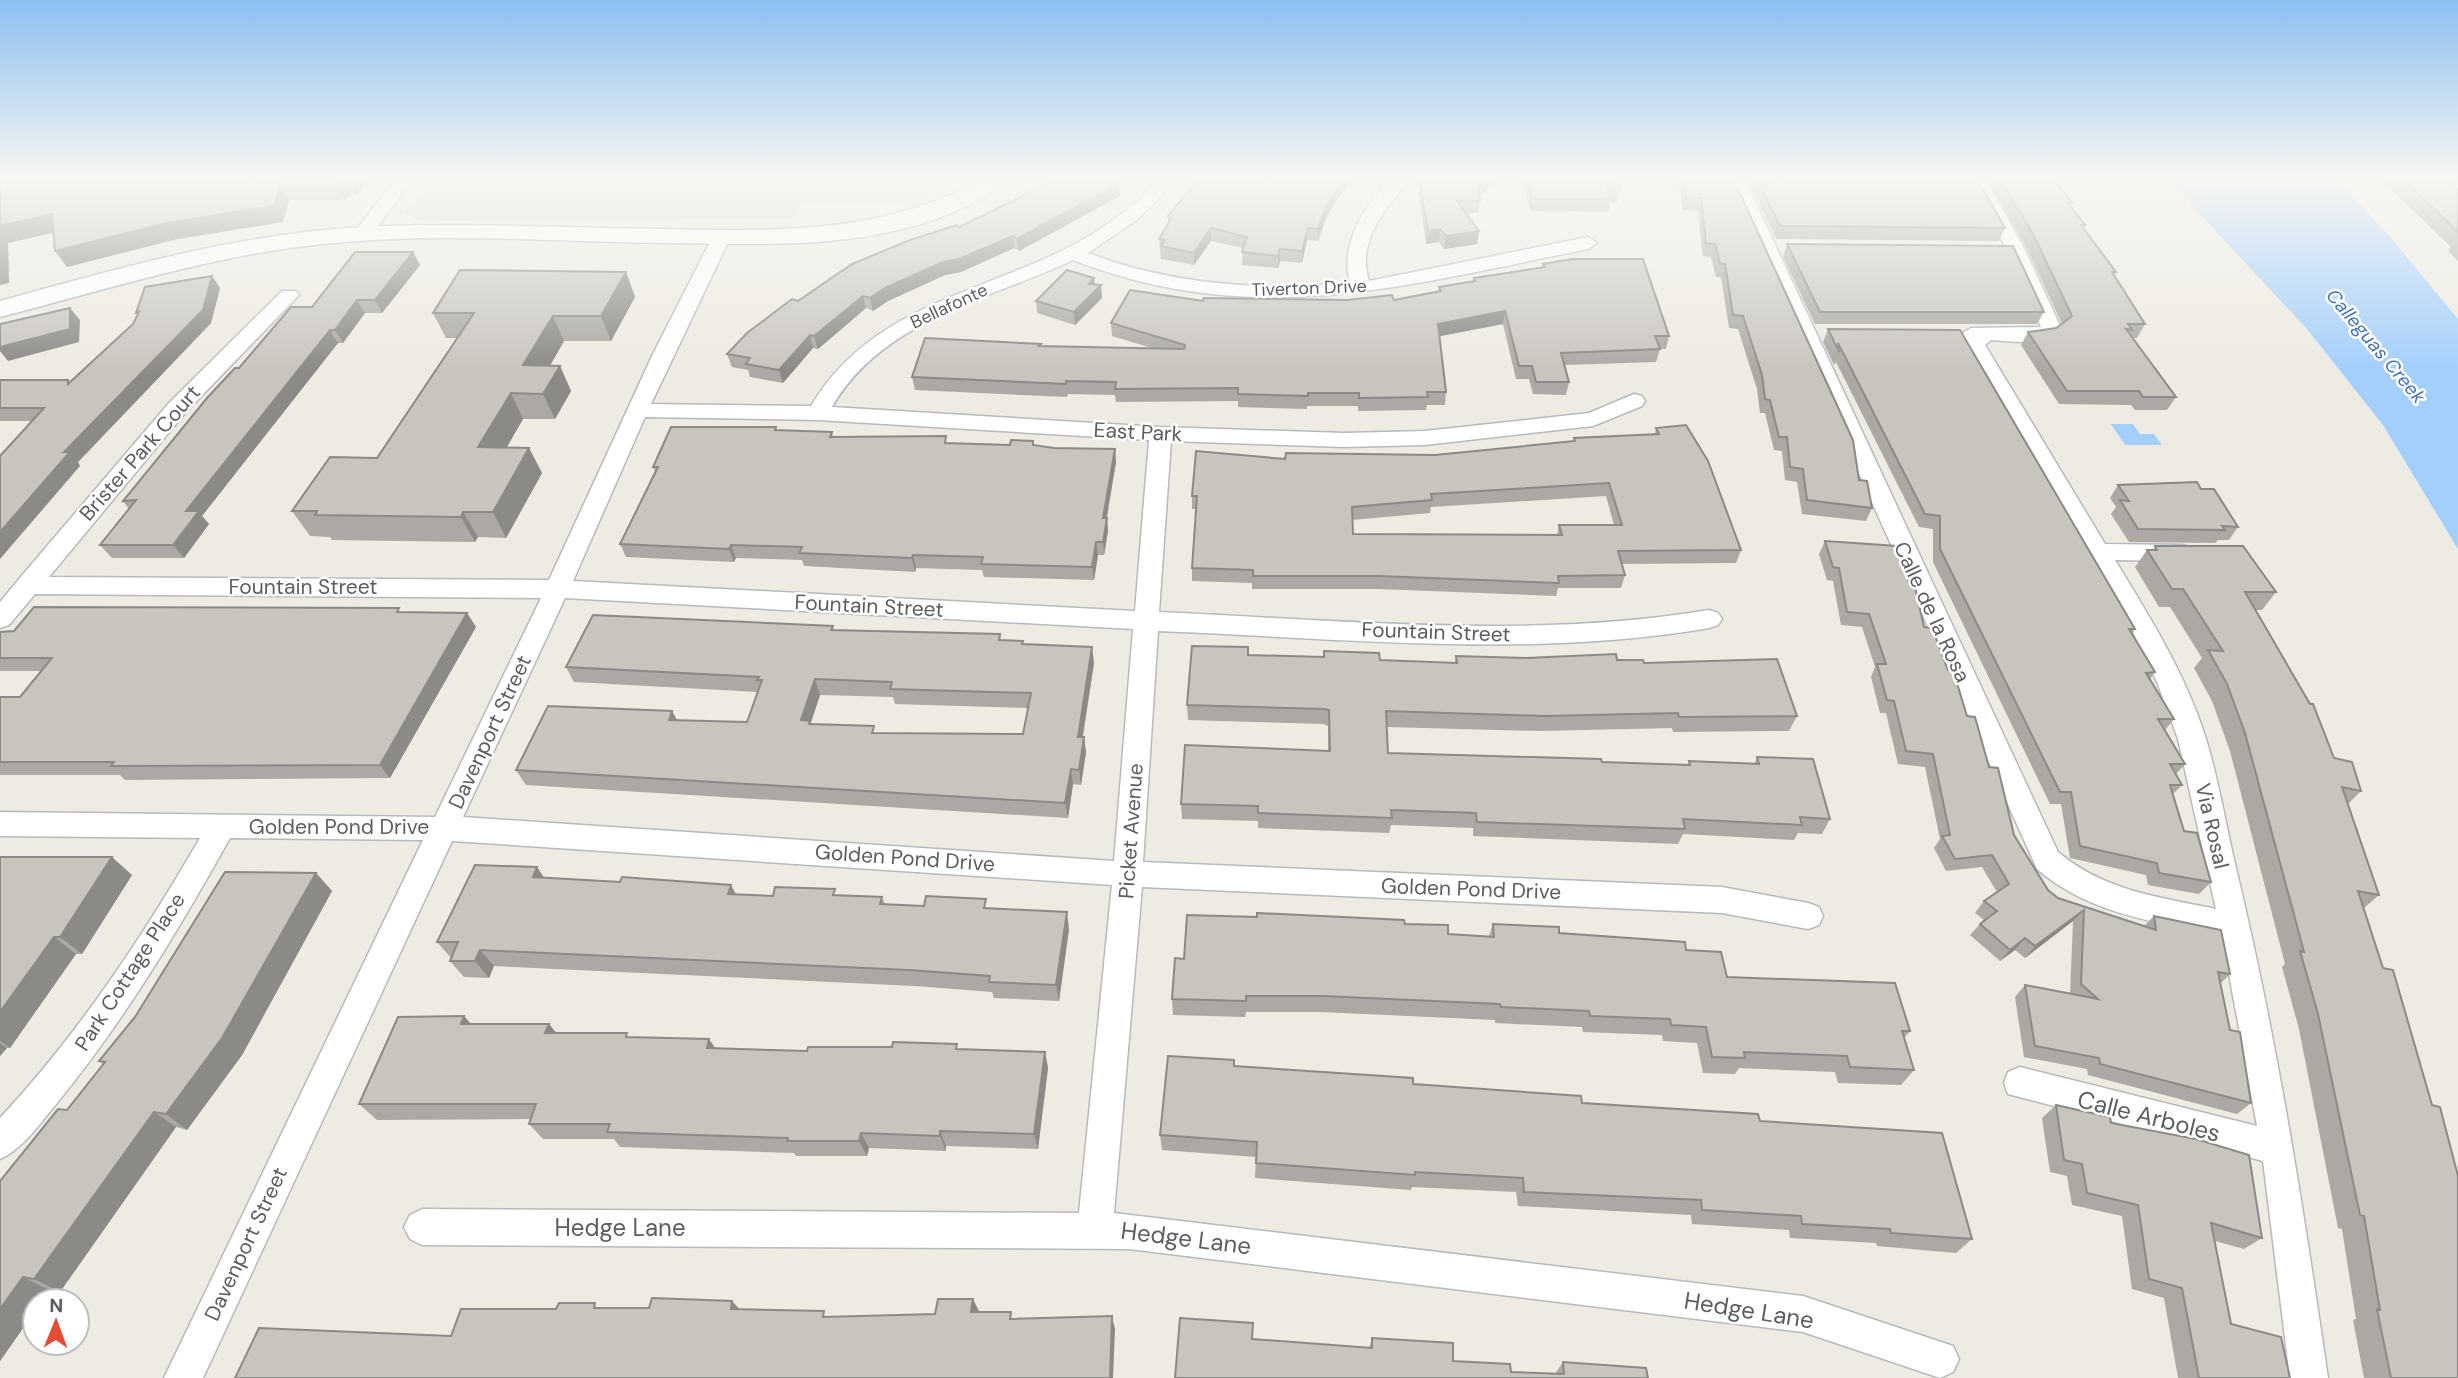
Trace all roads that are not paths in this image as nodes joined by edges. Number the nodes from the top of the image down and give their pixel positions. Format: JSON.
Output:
{"nodes":[{"id":1,"x":288,"y":242,"type":"edge"},
{"id":2,"x":719,"y":242,"type":"edge"},
{"id":3,"x":1089,"y":242,"type":"edge"},
{"id":4,"x":1360,"y":242,"type":"edge"},
{"id":5,"x":1763,"y":242,"type":"edge"},
{"id":6,"x":2012,"y":242,"type":"edge"},
{"id":7,"x":1588,"y":243,"type":"dead end"},
{"id":8,"x":1766,"y":248,"type":"junction"},
{"id":9,"x":1794,"y":248,"type":"edge"},
{"id":10,"x":1988,"y":250,"type":"edge"},
{"id":11,"x":2016,"y":250,"type":"junction"},
{"id":12,"x":1072,"y":253,"type":"junction"},
{"id":13,"x":1361,"y":288,"type":"junction"},
{"id":14,"x":289,"y":295,"type":"dead end"},
{"id":15,"x":0,"y":309,"type":"edge"},
{"id":16,"x":1805,"y":333,"type":"junction"},
{"id":17,"x":1832,"y":334,"type":"edge"},
{"id":18,"x":1950,"y":334,"type":"edge"},
{"id":19,"x":1989,"y":334,"type":"junction"},
{"id":20,"x":1634,"y":401,"type":"dead end"},
{"id":21,"x":637,"y":410,"type":"junction"},
{"id":22,"x":818,"y":414,"type":"junction"},
{"id":23,"x":1160,"y":434,"type":"junction"},
{"id":24,"x":2097,"y":552,"type":"junction"},
{"id":25,"x":2200,"y":554,"type":"edge"},
{"id":26,"x":29,"y":585,"type":"junction"},
{"id":27,"x":557,"y":589,"type":"junction"},
{"id":28,"x":0,"y":619,"type":"edge"},
{"id":29,"x":1709,"y":619,"type":"dead end"},
{"id":30,"x":1146,"y":621,"type":"junction"},
{"id":31,"x":0,"y":824,"type":"edge"},
{"id":32,"x":221,"y":827,"type":"junction"},
{"id":33,"x":444,"y":828,"type":"junction"},
{"id":34,"x":1128,"y":874,"type":"junction"},
{"id":35,"x":1808,"y":916,"type":"dead end"},
{"id":36,"x":2235,"y":926,"type":"junction"},
{"id":37,"x":2020,"y":1083,"type":"dead end"},
{"id":38,"x":0,"y":1142,"type":"edge"},
{"id":39,"x":2278,"y":1148,"type":"junction"},
{"id":40,"x":422,"y":1227,"type":"dead end"},
{"id":41,"x":1095,"y":1228,"type":"junction"},
{"id":42,"x":1940,"y":1359,"type":"dead end"},
{"id":43,"x":183,"y":1378,"type":"edge"},
{"id":44,"x":2309,"y":1378,"type":"edge"}],
"edges":[{"from":1,"to":15,"type":"street"},
{"from":2,"to":21,"type":"street","name":"Davenport Street"},
{"from":3,"to":12,"type":"street","name":"Bellafonte"},
{"from":4,"to":13,"type":"street"},
{"from":5,"to":8,"type":"street","name":"Calle de la Rosa"},
{"from":6,"to":11,"type":"street"},
{"from":7,"to":13,"type":"street","name":"Tiverton Drive"},
{"from":8,"to":9,"type":"street"},
{"from":8,"to":16,"type":"street","name":"Calle de la Rosa"},
{"from":10,"to":11,"type":"street"},
{"from":11,"to":19,"type":"street"},
{"from":12,"to":13,"type":"street","name":"Tiverton Drive"},
{"from":12,"to":22,"type":"street","name":"Bellafonte"},
{"from":14,"to":26,"type":"street","name":"Brister Park Court"},
{"from":16,"to":17,"type":"street"},
{"from":16,"to":36,"type":"street","name":"Calle de la Rosa"},
{"from":18,"to":19,"type":"street"},
{"from":19,"to":24,"type":"street","name":"Via Rosal"},
{"from":20,"to":23,"type":"street","name":"East Park"},
{"from":21,"to":22,"type":"street","name":"East Park"},
{"from":21,"to":27,"type":"street","name":"Davenport Street"},
{"from":22,"to":23,"type":"street","name":"East Park"},
{"from":23,"to":30,"type":"street","name":"Picket Avenue"},
{"from":24,"to":25,"type":"street"},
{"from":24,"to":36,"type":"street","name":"Via Rosal"},
{"from":26,"to":27,"type":"street","name":"Fountain Street"},
{"from":26,"to":28,"type":"street","name":"Brister Park Court"},
{"from":27,"to":30,"type":"street","name":"Fountain Street"},
{"from":27,"to":33,"type":"street","name":"Davenport Street"},
{"from":29,"to":30,"type":"street","name":"Fountain Street"},
{"from":30,"to":34,"type":"street","name":"Picket Avenue"},
{"from":31,"to":32,"type":"street","name":"Golden Pond Drive"},
{"from":32,"to":33,"type":"street","name":"Golden Pond Drive"},
{"from":32,"to":38,"type":"street","name":"Park Cottage Place"},
{"from":33,"to":34,"type":"street","name":"Golden Pond Drive"},
{"from":33,"to":43,"type":"street","name":"Davenport Street"},
{"from":34,"to":35,"type":"street","name":"Golden Pond Drive"},
{"from":34,"to":41,"type":"street","name":"Picket Avenue"},
{"from":36,"to":39,"type":"street","name":"Via Rosal"},
{"from":37,"to":39,"type":"street","name":"Calle Arboles"},
{"from":39,"to":44,"type":"street","name":"Via Rosal"},
{"from":40,"to":41,"type":"street","name":"Hedge Lane"},
{"from":41,"to":42,"type":"street","name":"Hedge Lane"}]}
